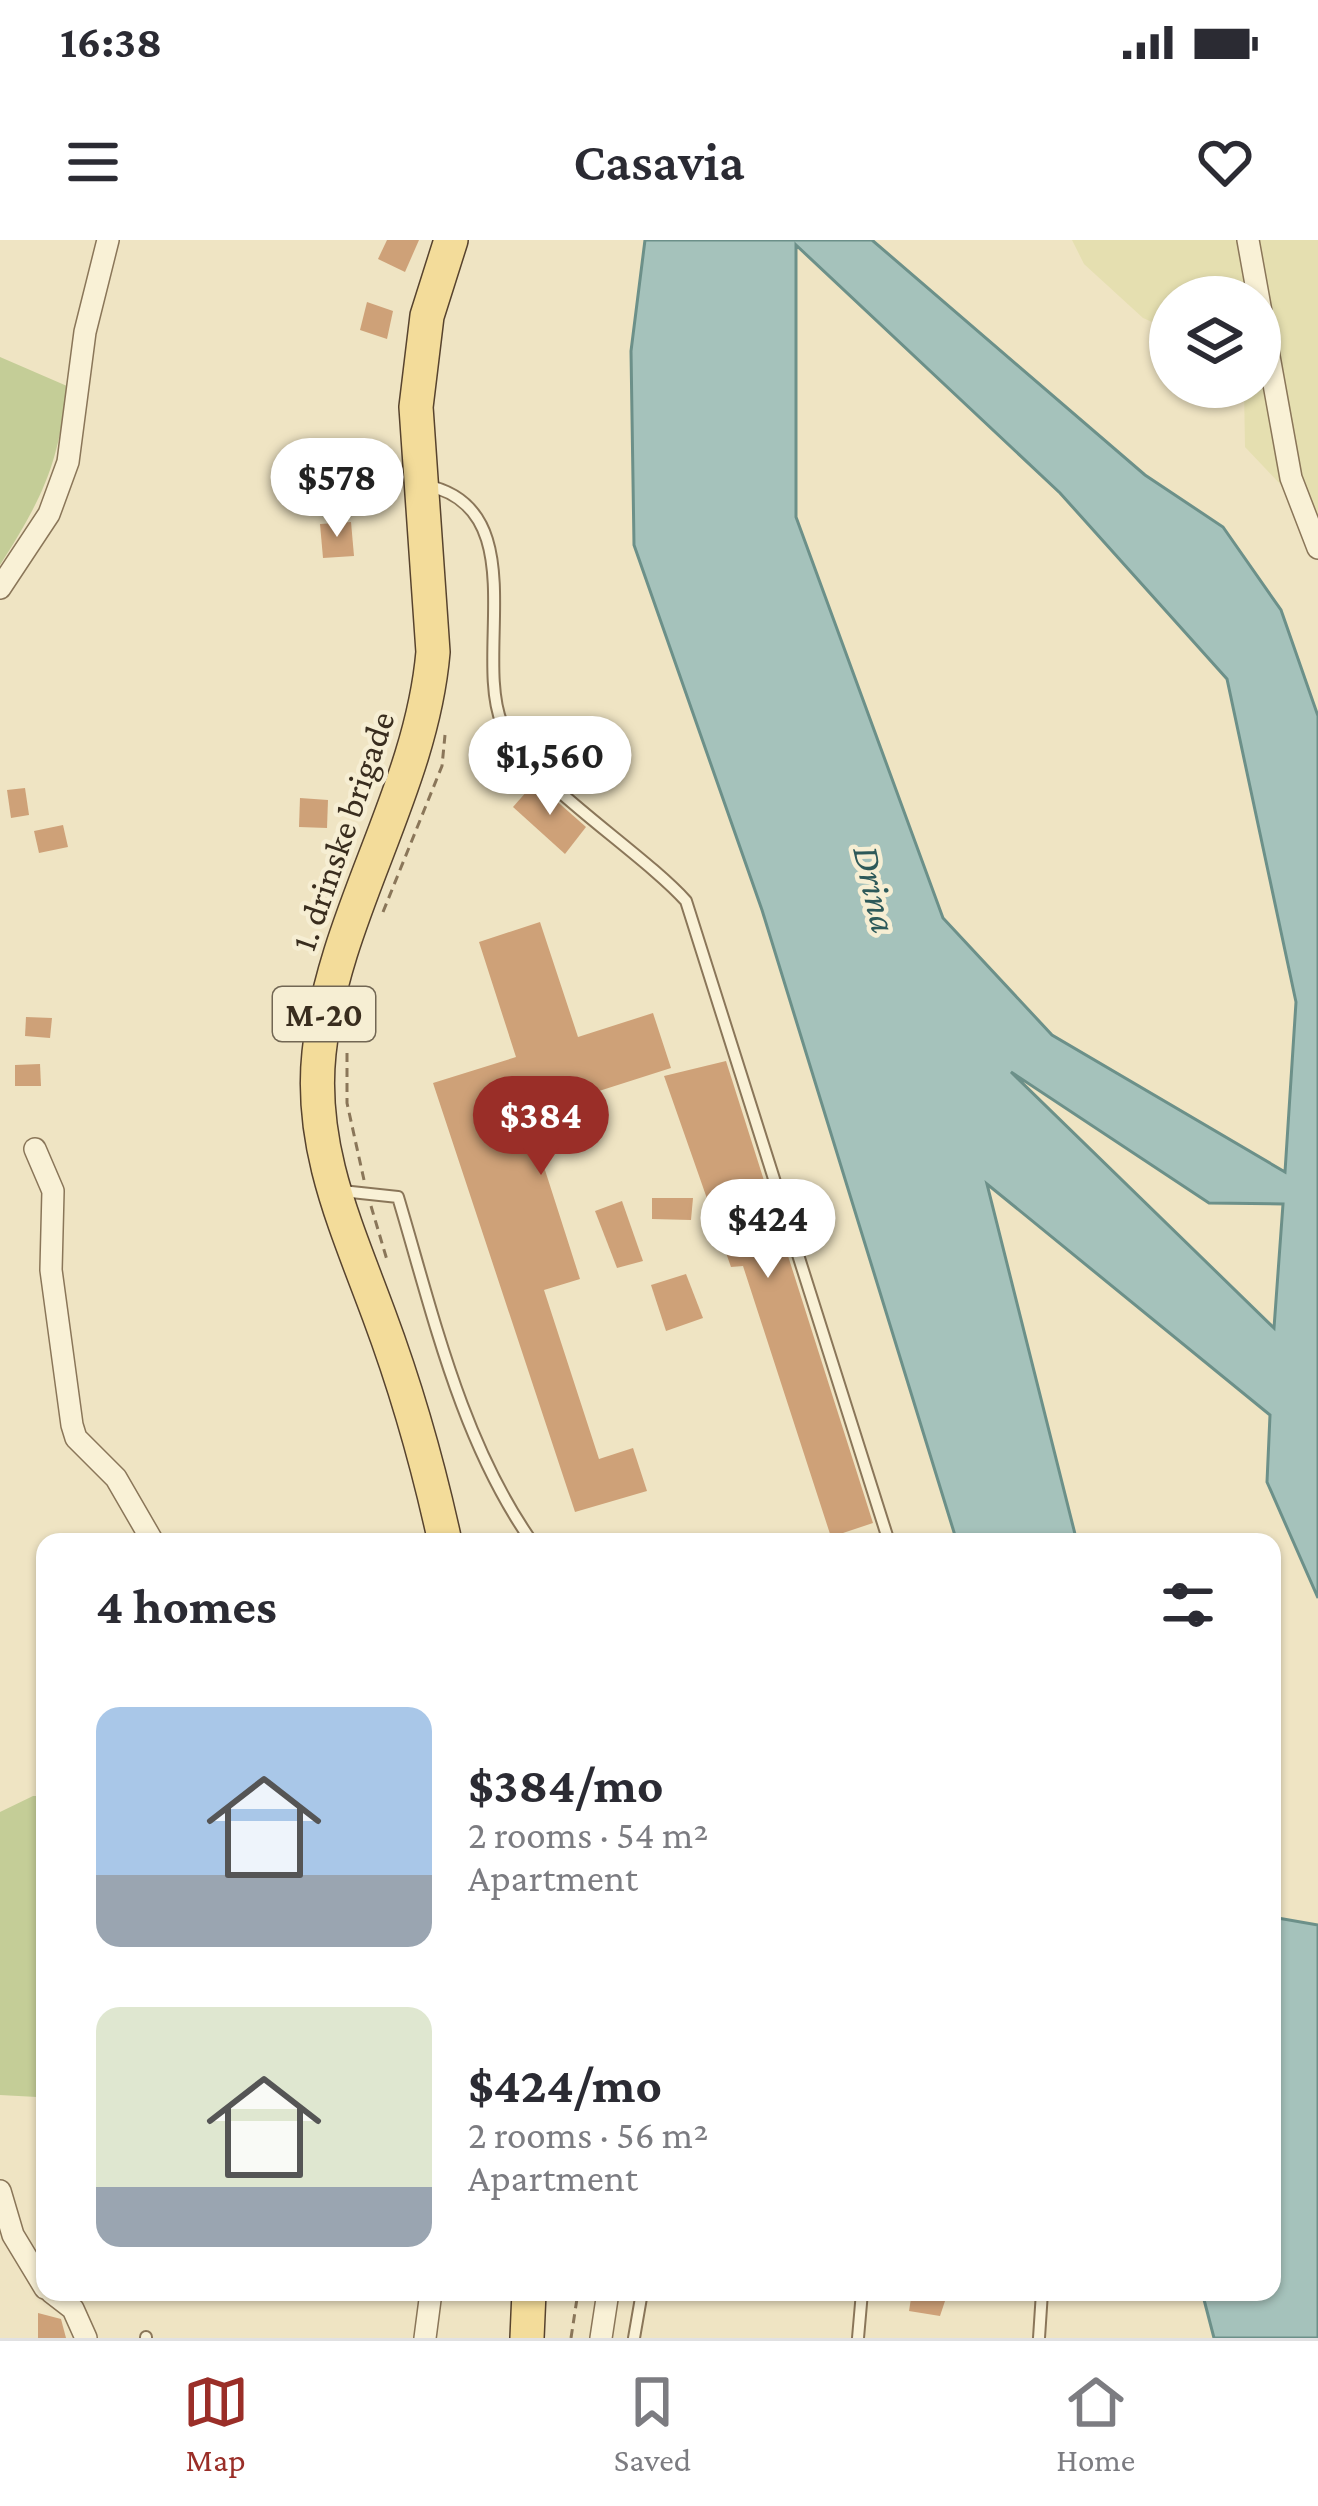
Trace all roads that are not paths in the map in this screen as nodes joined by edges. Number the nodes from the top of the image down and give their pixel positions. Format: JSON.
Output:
{"nodes":[{"id":1,"x":108,"y":240,"type":"edge"},
{"id":2,"x":451,"y":240,"type":"edge"},
{"id":3,"x":1248,"y":240,"type":"edge"},
{"id":4,"x":422,"y":484,"type":"junction"},
{"id":5,"x":1318,"y":548,"type":"edge"},
{"id":6,"x":0,"y":588,"type":"edge"},
{"id":7,"x":35,"y":1149,"type":"dead end"},
{"id":8,"x":332,"y":1190,"type":"junction"},
{"id":9,"x":148,"y":1533,"type":"edge"},
{"id":10,"x":443,"y":1533,"type":"edge"},
{"id":11,"x":526,"y":1533,"type":"edge"},
{"id":12,"x":886,"y":1533,"type":"edge"},
{"id":13,"x":0,"y":2191,"type":"edge"},
{"id":14,"x":36,"y":2271,"type":"edge"},
{"id":15,"x":62,"y":2301,"type":"edge"},
{"id":16,"x":430,"y":2301,"type":"edge"},
{"id":17,"x":529,"y":2301,"type":"edge"},
{"id":18,"x":607,"y":2301,"type":"edge"},
{"id":19,"x":640,"y":2301,"type":"edge"},
{"id":20,"x":861,"y":2301,"type":"edge"},
{"id":21,"x":1041,"y":2301,"type":"edge"},
{"id":22,"x":73,"y":2309,"type":"junction"},
{"id":23,"x":72,"y":2338,"type":"edge"},
{"id":24,"x":86,"y":2338,"type":"edge"},
{"id":25,"x":425,"y":2338,"type":"edge"},
{"id":26,"x":527,"y":2338,"type":"edge"},
{"id":27,"x":601,"y":2338,"type":"edge"},
{"id":28,"x":634,"y":2338,"type":"edge"},
{"id":29,"x":858,"y":2338,"type":"edge"},
{"id":30,"x":1039,"y":2338,"type":"edge"}],
"edges":[{"from":1,"to":6,"type":"street"},
{"from":2,"to":4,"type":"main road","number":"M-20"},
{"from":3,"to":5,"type":"street"},
{"from":4,"to":8,"type":"main road","name":"1. drinske brigade","number":"M-20"},
{"from":4,"to":12,"type":"lane"},
{"from":7,"to":9,"type":"street"},
{"from":8,"to":10,"type":"main road","name":"1. drinske brigade","number":"M-20"},
{"from":8,"to":11,"type":"lane"},
{"from":13,"to":14,"type":"street"},
{"from":15,"to":22,"type":"street"},
{"from":16,"to":25,"type":"street"},
{"from":17,"to":26,"type":"main road"},
{"from":18,"to":27,"type":"street"},
{"from":19,"to":28,"type":"lane"},
{"from":20,"to":29,"type":"lane"},
{"from":21,"to":30,"type":"lane"},
{"from":22,"to":23,"type":"lane"},
{"from":22,"to":24,"type":"street"}]}
